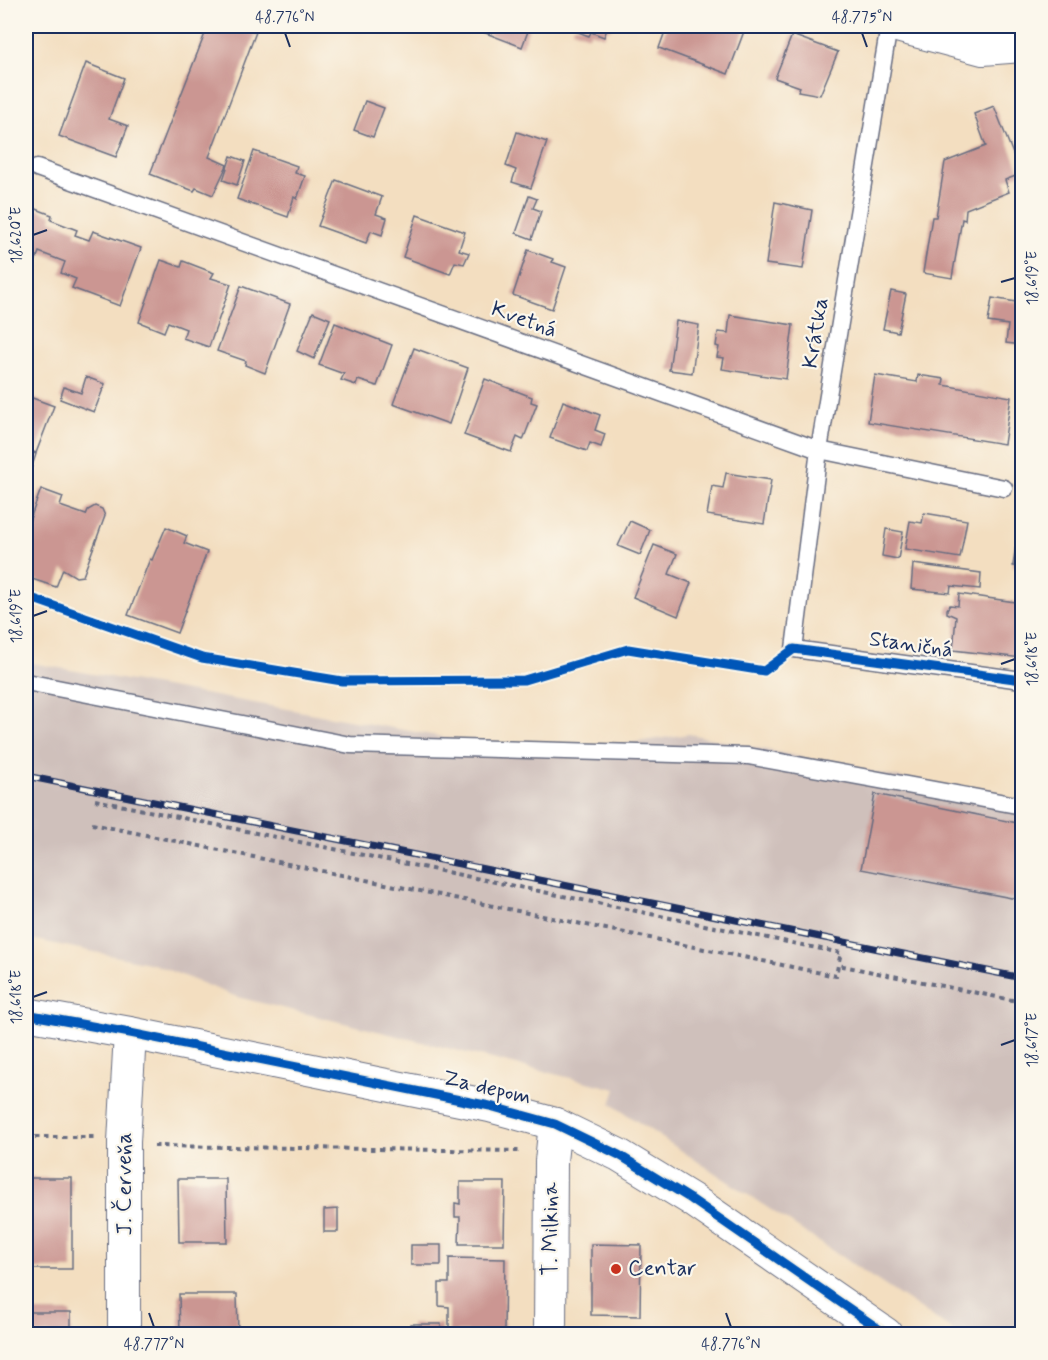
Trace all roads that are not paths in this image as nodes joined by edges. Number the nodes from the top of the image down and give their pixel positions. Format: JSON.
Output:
{"nodes":[{"id":1,"x":889,"y":26,"type":"edge"},
{"id":2,"x":897,"y":26,"type":"edge"},
{"id":3,"x":1023,"y":46,"type":"edge"},
{"id":4,"x":37,"y":168,"type":"dead end"},
{"id":5,"x":819,"y":450,"type":"junction"},
{"id":6,"x":1004,"y":488,"type":"dead end"},
{"id":7,"x":794,"y":649,"type":"joint"},
{"id":8,"x":1023,"y":680,"type":"edge"},
{"id":9,"x":26,"y":682,"type":"edge"},
{"id":10,"x":1023,"y":806,"type":"edge"},
{"id":11,"x":26,"y":1014,"type":"edge"},
{"id":12,"x":130,"y":1033,"type":"junction"},
{"id":13,"x":555,"y":1124,"type":"junction"},
{"id":14,"x":124,"y":1335,"type":"edge"},
{"id":15,"x":550,"y":1335,"type":"edge"},
{"id":16,"x":886,"y":1335,"type":"edge"}],
"edges":[{"from":1,"to":5,"type":"lane","name":"Krátka"},
{"from":2,"to":3,"type":"street"},
{"from":4,"to":5,"type":"lane","name":"Kvetná"},
{"from":5,"to":6,"type":"lane","name":"Kvetná"},
{"from":5,"to":7,"type":"lane","name":"Krátka"},
{"from":7,"to":8,"type":"lane","name":"Staničná"},
{"from":9,"to":10,"type":"lane"},
{"from":11,"to":12,"type":"street","name":"Za depom"},
{"from":12,"to":13,"type":"street","name":"Za depom"},
{"from":12,"to":14,"type":"street","name":"J. Červeňa"},
{"from":13,"to":15,"type":"street","name":"T. Milkina"},
{"from":13,"to":16,"type":"street","name":"Za depom"}]}
